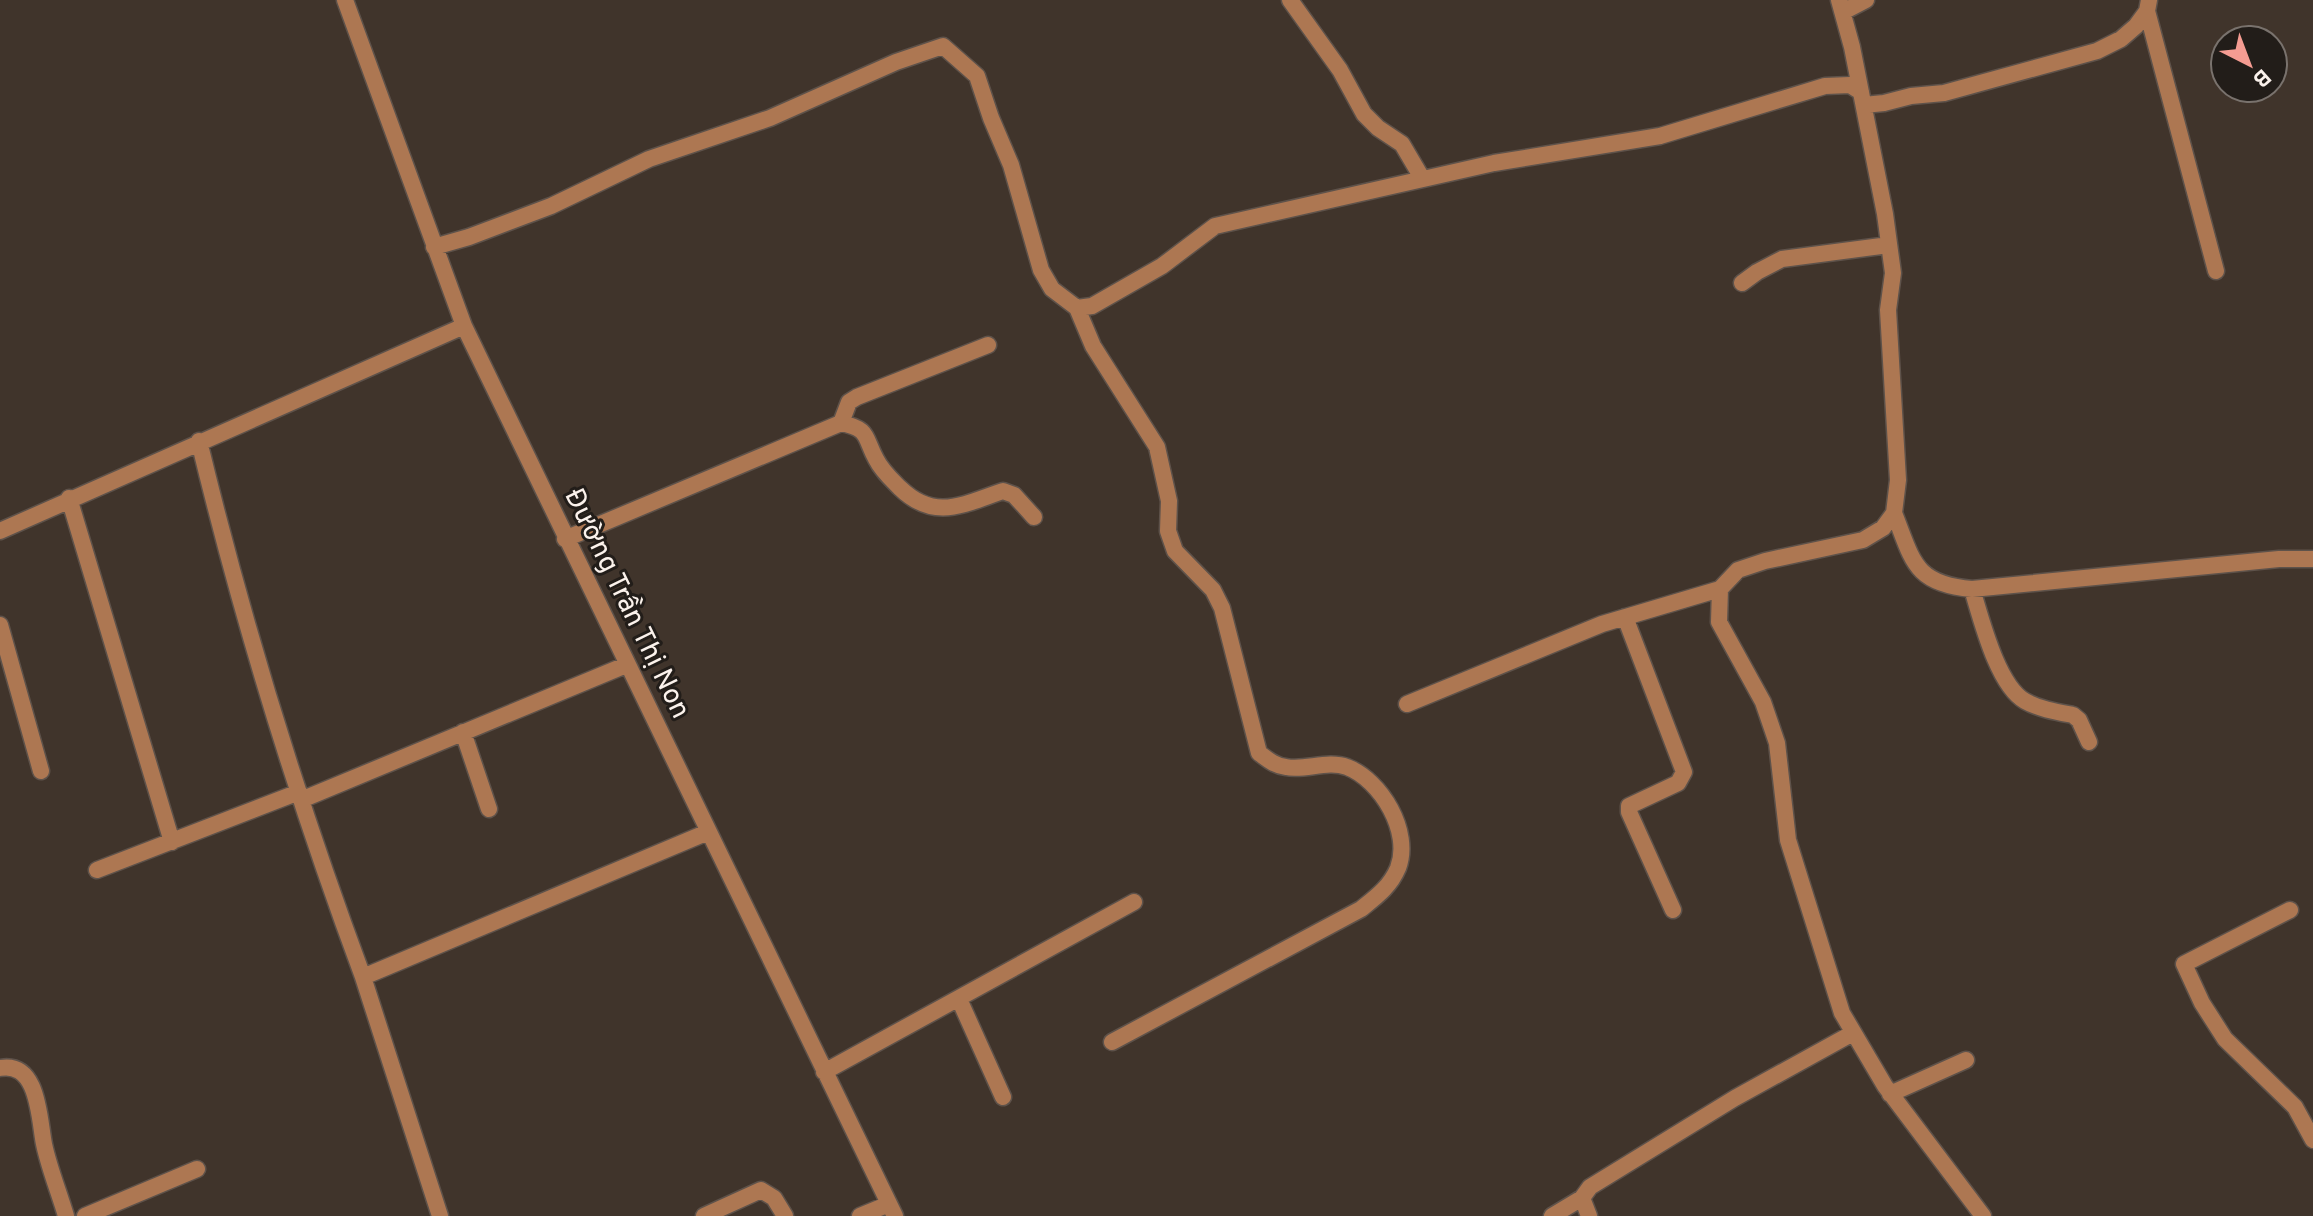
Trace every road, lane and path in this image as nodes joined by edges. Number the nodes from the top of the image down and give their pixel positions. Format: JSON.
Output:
{"nodes":[{"id":1,"x":345,"y":0,"type":"edge"},
{"id":2,"x":1290,"y":0,"type":"edge"},
{"id":3,"x":1866,"y":0,"type":"edge"},
{"id":4,"x":2148,"y":5,"type":"edge"},
{"id":5,"x":1841,"y":6,"type":"edge"},
{"id":6,"x":1863,"y":98,"type":"junction"},
{"id":7,"x":1422,"y":178,"type":"junction"},
{"id":8,"x":1889,"y":245,"type":"junction"},
{"id":9,"x":434,"y":247,"type":"junction"},
{"id":10,"x":2216,"y":271,"type":"dead end"},
{"id":11,"x":1742,"y":283,"type":"dead end"},
{"id":12,"x":1077,"y":308,"type":"junction"},
{"id":13,"x":464,"y":326,"type":"junction"},
{"id":14,"x":988,"y":345,"type":"dead end"},
{"id":15,"x":841,"y":423,"type":"junction"},
{"id":16,"x":199,"y":441,"type":"junction"},
{"id":17,"x":69,"y":498,"type":"junction"},
{"id":18,"x":1894,"y":513,"type":"junction"},
{"id":19,"x":1034,"y":517,"type":"dead end"},
{"id":20,"x":0,"y":531,"type":"edge"},
{"id":21,"x":565,"y":539,"type":"junction"},
{"id":22,"x":2313,"y":559,"type":"edge"},
{"id":23,"x":1720,"y":589,"type":"junction"},
{"id":24,"x":1972,"y":589,"type":"junction"},
{"id":25,"x":1625,"y":617,"type":"junction"},
{"id":26,"x":0,"y":625,"type":"edge"},
{"id":27,"x":626,"y":665,"type":"junction"},
{"id":28,"x":1407,"y":704,"type":"dead end"},
{"id":29,"x":463,"y":732,"type":"junction"},
{"id":30,"x":2089,"y":742,"type":"dead end"},
{"id":31,"x":41,"y":771,"type":"dead end"},
{"id":32,"x":300,"y":796,"type":"junction"},
{"id":33,"x":489,"y":809,"type":"dead end"},
{"id":34,"x":708,"y":832,"type":"junction"},
{"id":35,"x":172,"y":842,"type":"junction"},
{"id":36,"x":97,"y":870,"type":"dead end"},
{"id":37,"x":1134,"y":902,"type":"dead end"},
{"id":38,"x":1673,"y":910,"type":"dead end"},
{"id":39,"x":2290,"y":910,"type":"dead end"},
{"id":40,"x":363,"y":977,"type":"junction"},
{"id":41,"x":959,"y":999,"type":"junction"},
{"id":42,"x":1853,"y":1033,"type":"junction"},
{"id":43,"x":1112,"y":1042,"type":"dead end"},
{"id":44,"x":1966,"y":1060,"type":"dead end"},
{"id":45,"x":0,"y":1068,"type":"edge"},
{"id":46,"x":824,"y":1072,"type":"junction"},
{"id":47,"x":1890,"y":1094,"type":"junction"},
{"id":48,"x":1003,"y":1097,"type":"dead end"},
{"id":49,"x":2313,"y":1140,"type":"edge"},
{"id":50,"x":197,"y":1169,"type":"dead end"},
{"id":51,"x":1582,"y":1198,"type":"junction"},
{"id":52,"x":892,"y":1210,"type":"edge"},
{"id":53,"x":66,"y":1216,"type":"edge"},
{"id":54,"x":85,"y":1216,"type":"edge"},
{"id":55,"x":440,"y":1216,"type":"edge"},
{"id":56,"x":704,"y":1216,"type":"edge"},
{"id":57,"x":785,"y":1216,"type":"edge"},
{"id":58,"x":860,"y":1216,"type":"edge"},
{"id":59,"x":1552,"y":1216,"type":"edge"},
{"id":60,"x":1589,"y":1216,"type":"edge"},
{"id":61,"x":1983,"y":1216,"type":"edge"}],
"edges":[{"from":1,"to":9,"type":"street","name":"Đường Trần Thị Non"},
{"from":2,"to":7,"type":"street"},
{"from":3,"to":5,"type":"street"},
{"from":4,"to":6,"type":"street"},
{"from":4,"to":10,"type":"street"},
{"from":5,"to":6,"type":"street"},
{"from":6,"to":7,"type":"street"},
{"from":6,"to":8,"type":"street"},
{"from":7,"to":12,"type":"street"},
{"from":8,"to":11,"type":"street"},
{"from":8,"to":18,"type":"street"},
{"from":9,"to":12,"type":"street"},
{"from":9,"to":13,"type":"street","name":"Đường Trần Thị Non"},
{"from":12,"to":43,"type":"street"},
{"from":13,"to":16,"type":"street"},
{"from":13,"to":21,"type":"street","name":"Đường Trần Thị Non"},
{"from":14,"to":15,"type":"street"},
{"from":15,"to":19,"type":"street"},
{"from":15,"to":21,"type":"street"},
{"from":16,"to":17,"type":"street"},
{"from":16,"to":32,"type":"street"},
{"from":17,"to":20,"type":"street"},
{"from":17,"to":35,"type":"street"},
{"from":18,"to":23,"type":"street"},
{"from":18,"to":24,"type":"street"},
{"from":21,"to":27,"type":"street","name":"Đường Trần Thị Non"},
{"from":22,"to":24,"type":"street"},
{"from":23,"to":25,"type":"street"},
{"from":23,"to":42,"type":"street"},
{"from":24,"to":30,"type":"street"},
{"from":25,"to":28,"type":"street"},
{"from":25,"to":38,"type":"street"},
{"from":26,"to":31,"type":"street"},
{"from":27,"to":29,"type":"street"},
{"from":27,"to":34,"type":"street","name":"Đường Trần Thị Non"},
{"from":29,"to":32,"type":"street"},
{"from":29,"to":33,"type":"street"},
{"from":32,"to":35,"type":"street"},
{"from":32,"to":40,"type":"street"},
{"from":34,"to":40,"type":"street"},
{"from":34,"to":46,"type":"street","name":"Đường Trần Thị Non"},
{"from":35,"to":36,"type":"street"},
{"from":37,"to":41,"type":"street"},
{"from":39,"to":49,"type":"street"},
{"from":40,"to":55,"type":"street"},
{"from":41,"to":46,"type":"street"},
{"from":41,"to":48,"type":"street"},
{"from":42,"to":47,"type":"street"},
{"from":42,"to":51,"type":"street"},
{"from":44,"to":47,"type":"street"},
{"from":45,"to":53,"type":"street"},
{"from":46,"to":52,"type":"street","name":"Đường Trần Thị Non"},
{"from":47,"to":61,"type":"street"},
{"from":50,"to":54,"type":"street"},
{"from":51,"to":59,"type":"street"},
{"from":51,"to":60,"type":"street"},
{"from":52,"to":58,"type":"street"},
{"from":56,"to":57,"type":"street"}]}
